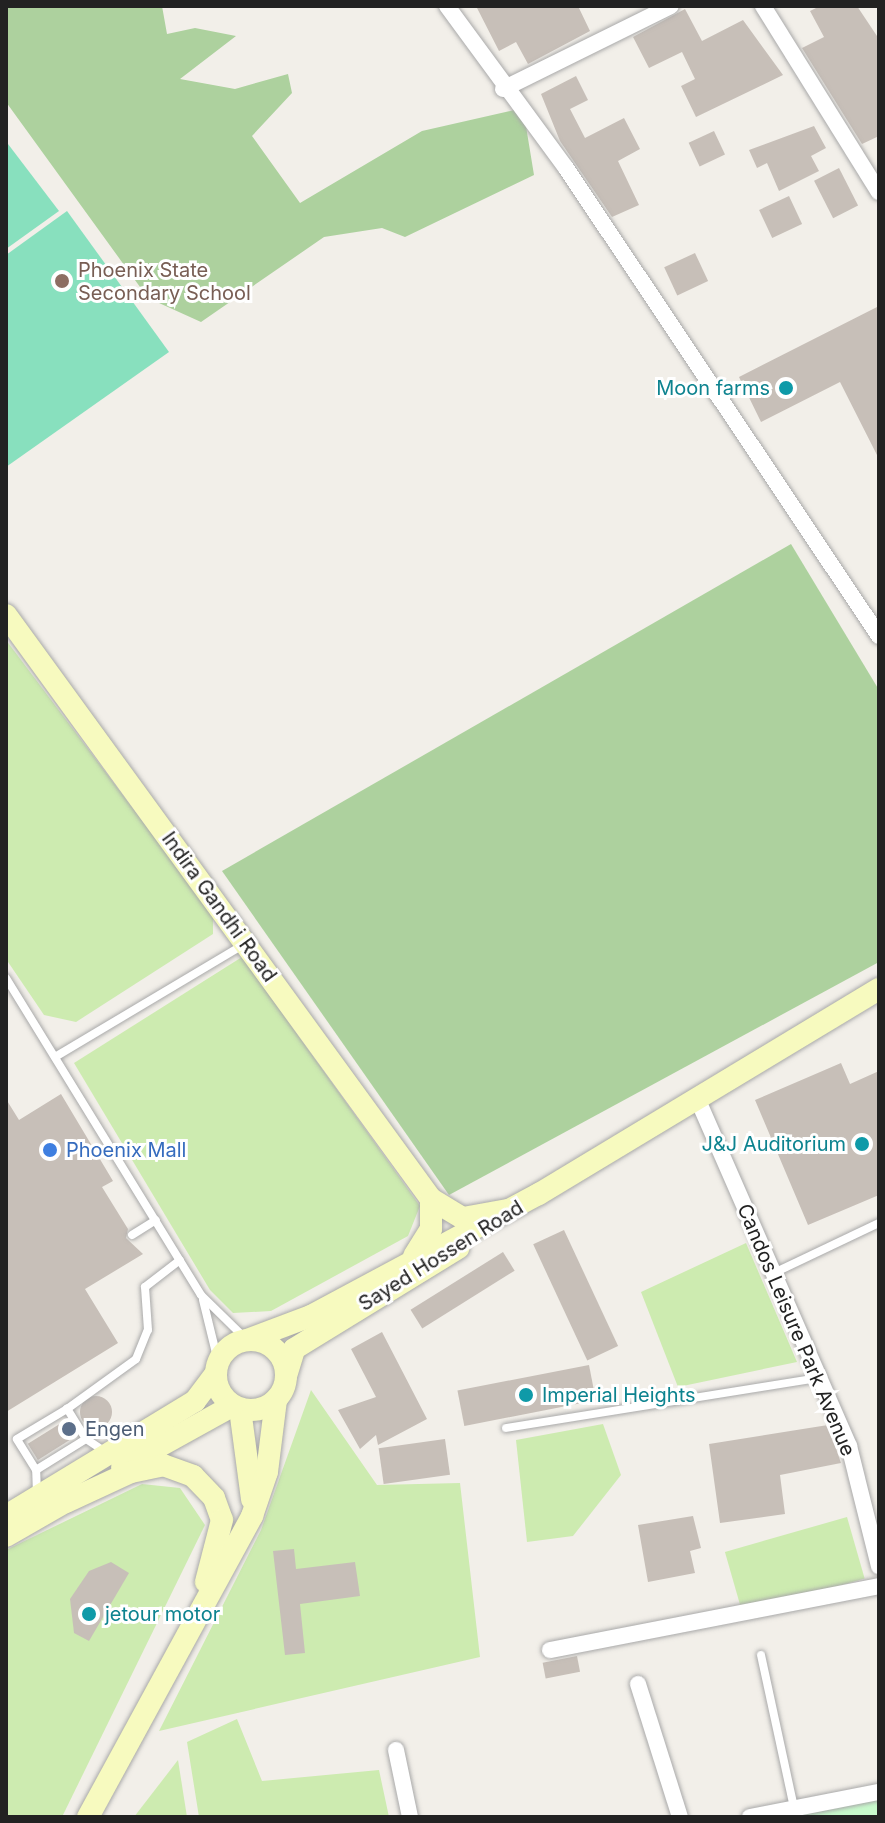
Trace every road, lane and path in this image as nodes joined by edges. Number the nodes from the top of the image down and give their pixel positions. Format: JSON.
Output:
{"nodes":[{"id":1,"x":447,"y":6,"type":"edge"},
{"id":2,"x":671,"y":6,"type":"edge"},
{"id":3,"x":763,"y":6,"type":"edge"},
{"id":4,"x":503,"y":89,"type":"junction"},
{"id":5,"x":879,"y":192,"type":"edge"},
{"id":6,"x":6,"y":615,"type":"edge"},
{"id":7,"x":879,"y":636,"type":"edge"},
{"id":8,"x":246,"y":943,"type":"junction"},
{"id":9,"x":6,"y":978,"type":"edge"},
{"id":10,"x":879,"y":989,"type":"edge"},
{"id":11,"x":55,"y":1057,"type":"junction"},
{"id":12,"x":697,"y":1098,"type":"junction"},
{"id":13,"x":548,"y":1189,"type":"junction"},
{"id":14,"x":431,"y":1199,"type":"junction"},
{"id":15,"x":507,"y":1210,"type":"junction"},
{"id":16,"x":156,"y":1220,"type":"junction"},
{"id":17,"x":879,"y":1223,"type":"edge"},
{"id":18,"x":132,"y":1235,"type":"dead end"},
{"id":19,"x":414,"y":1256,"type":"junction"},
{"id":20,"x":180,"y":1260,"type":"junction"},
{"id":21,"x":773,"y":1273,"type":"junction"},
{"id":22,"x":201,"y":1295,"type":"junction"},
{"id":23,"x":247,"y":1340,"type":"junction"},
{"id":24,"x":217,"y":1367,"type":"junction"},
{"id":25,"x":286,"y":1376,"type":"junction"},
{"id":26,"x":819,"y":1378,"type":"junction"},
{"id":27,"x":276,"y":1400,"type":"junction"},
{"id":28,"x":236,"y":1408,"type":"junction"},
{"id":29,"x":67,"y":1409,"type":"junction"},
{"id":30,"x":506,"y":1428,"type":"dead end"},
{"id":31,"x":86,"y":1439,"type":"junction"},
{"id":32,"x":109,"y":1455,"type":"junction"},
{"id":33,"x":36,"y":1470,"type":"junction"},
{"id":34,"x":37,"y":1499,"type":"junction"},
{"id":35,"x":66,"y":1502,"type":"junction"},
{"id":36,"x":6,"y":1516,"type":"edge"},
{"id":37,"x":252,"y":1516,"type":"junction"},
{"id":38,"x":6,"y":1536,"type":"edge"},
{"id":39,"x":879,"y":1566,"type":"edge"},
{"id":40,"x":879,"y":1586,"type":"edge"},
{"id":41,"x":196,"y":1618,"type":"junction"},
{"id":42,"x":550,"y":1650,"type":"dead end"},
{"id":43,"x":761,"y":1655,"type":"dead end"},
{"id":44,"x":638,"y":1684,"type":"dead end"},
{"id":45,"x":396,"y":1750,"type":"dead end"},
{"id":46,"x":110,"y":1782,"type":"junction"},
{"id":47,"x":879,"y":1792,"type":"edge"},
{"id":48,"x":794,"y":1808,"type":"junction"},
{"id":49,"x":88,"y":1817,"type":"edge"},
{"id":50,"x":99,"y":1817,"type":"edge"},
{"id":51,"x":410,"y":1817,"type":"edge"},
{"id":52,"x":680,"y":1817,"type":"edge"},
{"id":53,"x":750,"y":1817,"type":"edge"}],
"edges":[{"from":1,"to":4,"type":"street"},
{"from":2,"to":4,"type":"street"},
{"from":3,"to":5,"type":"street"},
{"from":4,"to":7,"type":"street"},
{"from":6,"to":8,"type":"main road","name":"Indira Gandhi Road"},
{"from":8,"to":11,"type":"lane"},
{"from":8,"to":14,"type":"main road","name":"Indira Gandhi Road"},
{"from":9,"to":11,"type":"lane"},
{"from":10,"to":12,"type":"main road","name":"Sayed Hossen Road"},
{"from":11,"to":16,"type":"lane"},
{"from":12,"to":13,"type":"main road","name":"Sayed Hossen Road"},
{"from":12,"to":21,"type":"street","name":"Candos Leisure Park Avenue"},
{"from":13,"to":15,"type":"main road","name":"Sayed Hossen Road"},
{"from":13,"to":25,"type":"main road","name":"Sayed Hossen Road"},
{"from":14,"to":15,"type":"main road","name":"Indira Gandhi Road"},
{"from":14,"to":19,"type":"main road"},
{"from":15,"to":19,"type":"main road","name":"Sayed Hossen Road"},
{"from":16,"to":18,"type":"lane"},
{"from":16,"to":20,"type":"lane"},
{"from":17,"to":21,"type":"lane"},
{"from":19,"to":23,"type":"main road","name":"Sayed Hossen Road"},
{"from":20,"to":22,"type":"lane"},
{"from":20,"to":29,"type":"lane"},
{"from":21,"to":26,"type":"street","name":"Candos Leisure Park Avenue"},
{"from":22,"to":23,"type":"lane"},
{"from":22,"to":24,"type":"lane"},
{"from":23,"to":24,"type":"main road"},
{"from":23,"to":25,"type":"main road"},
{"from":24,"to":28,"type":"main road"},
{"from":24,"to":32,"type":"main road"},
{"from":25,"to":27,"type":"main road"},
{"from":26,"to":30,"type":"lane"},
{"from":26,"to":39,"type":"street","name":"Candos Leisure Park Avenue"},
{"from":27,"to":28,"type":"main road"},
{"from":27,"to":37,"type":"main road"},
{"from":28,"to":35,"type":"main road"},
{"from":28,"to":37,"type":"main road"},
{"from":29,"to":31,"type":"lane"},
{"from":29,"to":33,"type":"lane"},
{"from":31,"to":32,"type":"lane"},
{"from":31,"to":33,"type":"lane"},
{"from":32,"to":34,"type":"main road"},
{"from":33,"to":34,"type":"lane"},
{"from":34,"to":36,"type":"main road"},
{"from":35,"to":38,"type":"main road"},
{"from":35,"to":41,"type":"main road"},
{"from":37,"to":41,"type":"main road"},
{"from":40,"to":42,"type":"street"},
{"from":41,"to":46,"type":"main road"},
{"from":43,"to":48,"type":"lane"},
{"from":44,"to":52,"type":"street"},
{"from":45,"to":51,"type":"street"},
{"from":46,"to":49,"type":"main road"},
{"from":46,"to":50,"type":"main road"},
{"from":47,"to":48,"type":"street"},
{"from":48,"to":53,"type":"street"}]}
